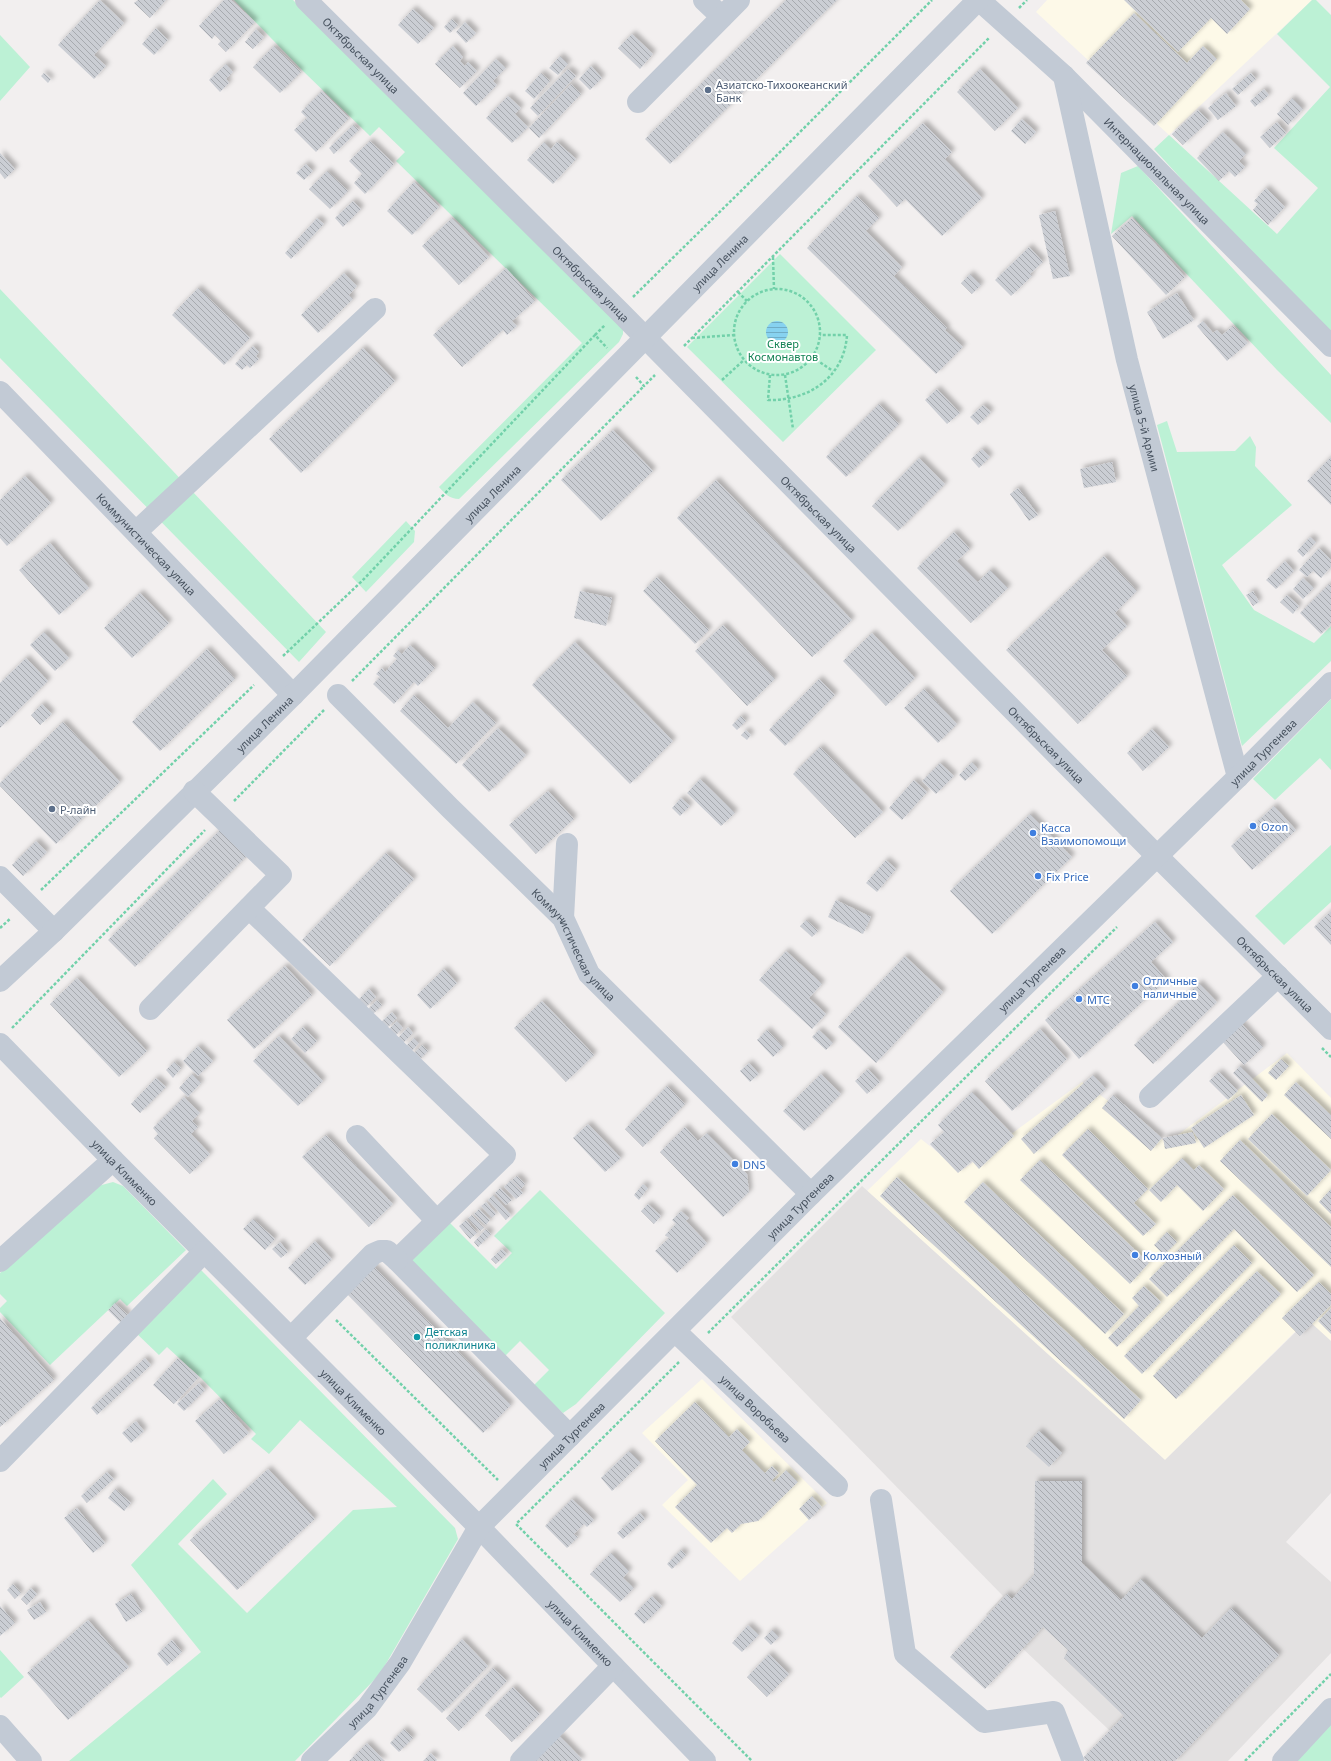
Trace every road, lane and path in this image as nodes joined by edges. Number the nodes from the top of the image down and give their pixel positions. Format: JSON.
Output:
{"nodes":[{"id":1,"x":306,"y":0,"type":"edge"},
{"id":2,"x":704,"y":0,"type":"edge"},
{"id":3,"x":739,"y":0,"type":"edge"},
{"id":4,"x":932,"y":0,"type":"edge"},
{"id":5,"x":979,"y":0,"type":"edge"},
{"id":6,"x":722,"y":17,"type":"junction"},
{"id":7,"x":1064,"y":76,"type":"junction"},
{"id":8,"x":638,"y":102,"type":"dead end"},
{"id":9,"x":773,"y":257,"type":"dead end"},
{"id":10,"x":774,"y":289,"type":"junction"},
{"id":11,"x":738,"y":292,"type":"dead end"},
{"id":12,"x":747,"y":301,"type":"junction"},
{"id":13,"x":375,"y":309,"type":"dead end"},
{"id":14,"x":619,"y":311,"type":"junction"},
{"id":15,"x":595,"y":335,"type":"dead end"},
{"id":16,"x":734,"y":335,"type":"junction"},
{"id":17,"x":820,"y":335,"type":"junction"},
{"id":18,"x":644,"y":338,"type":"junction"},
{"id":19,"x":692,"y":338,"type":"dead end"},
{"id":20,"x":1331,"y":346,"type":"edge"},
{"id":21,"x":812,"y":357,"type":"junction"},
{"id":22,"x":744,"y":360,"type":"junction"},
{"id":23,"x":833,"y":371,"type":"junction"},
{"id":24,"x":770,"y":375,"type":"junction"},
{"id":25,"x":785,"y":375,"type":"junction"},
{"id":26,"x":722,"y":380,"type":"dead end"},
{"id":27,"x":644,"y":386,"type":"dead end"},
{"id":28,"x":0,"y":392,"type":"edge"},
{"id":29,"x":789,"y":399,"type":"junction"},
{"id":30,"x":793,"y":429,"type":"dead end"},
{"id":31,"x":136,"y":532,"type":"junction"},
{"id":32,"x":1331,"y":683,"type":"edge"},
{"id":33,"x":293,"y":695,"type":"junction"},
{"id":34,"x":338,"y":695,"type":"junction"},
{"id":35,"x":1238,"y":777,"type":"junction"},
{"id":36,"x":194,"y":791,"type":"junction"},
{"id":37,"x":219,"y":816,"type":"junction"},
{"id":38,"x":567,"y":844,"type":"dead end"},
{"id":39,"x":1156,"y":855,"type":"junction"},
{"id":40,"x":0,"y":877,"type":"edge"},
{"id":41,"x":249,"y":908,"type":"junction"},
{"id":42,"x":562,"y":918,"type":"junction"},
{"id":43,"x":1122,"y":922,"type":"dead end"},
{"id":44,"x":54,"y":931,"type":"junction"},
{"id":45,"x":1278,"y":976,"type":"junction"},
{"id":46,"x":0,"y":981,"type":"edge"},
{"id":47,"x":150,"y":1009,"type":"dead end"},
{"id":48,"x":1331,"y":1029,"type":"edge"},
{"id":49,"x":6,"y":1037,"type":"edge"},
{"id":50,"x":1150,"y":1098,"type":"dead end"},
{"id":51,"x":357,"y":1136,"type":"dead end"},
{"id":52,"x":113,"y":1160,"type":"junction"},
{"id":53,"x":811,"y":1194,"type":"junction"},
{"id":54,"x":437,"y":1220,"type":"junction"},
{"id":55,"x":204,"y":1252,"type":"junction"},
{"id":56,"x":397,"y":1260,"type":"junction"},
{"id":57,"x":0,"y":1261,"type":"edge"},
{"id":58,"x":322,"y":1306,"type":"junction"},
{"id":59,"x":675,"y":1331,"type":"junction"},
{"id":60,"x":291,"y":1338,"type":"junction"},
{"id":61,"x":693,"y":1348,"type":"junction"},
{"id":62,"x":570,"y":1436,"type":"junction"},
{"id":63,"x":0,"y":1461,"type":"edge"},
{"id":64,"x":837,"y":1486,"type":"dead end"},
{"id":65,"x":512,"y":1494,"type":"junction"},
{"id":66,"x":881,"y":1500,"type":"dead end"},
{"id":67,"x":479,"y":1527,"type":"junction"},
{"id":68,"x":613,"y":1666,"type":"junction"},
{"id":69,"x":1331,"y":1674,"type":"edge"},
{"id":70,"x":1331,"y":1709,"type":"edge"},
{"id":71,"x":0,"y":1726,"type":"edge"},
{"id":72,"x":31,"y":1761,"type":"edge"},
{"id":73,"x":312,"y":1761,"type":"edge"},
{"id":74,"x":521,"y":1761,"type":"edge"},
{"id":75,"x":705,"y":1761,"type":"edge"},
{"id":76,"x":752,"y":1761,"type":"edge"},
{"id":77,"x":1073,"y":1761,"type":"edge"},
{"id":78,"x":1245,"y":1761,"type":"edge"},
{"id":79,"x":1283,"y":1761,"type":"edge"}],
"edges":[{"from":1,"to":14,"type":"street","name":"Октябрьская улица"},
{"from":2,"to":6,"type":"street"},
{"from":3,"to":6,"type":"street"},
{"from":4,"to":14,"type":"path"},
{"from":5,"to":7,"type":"street","name":"Интернациональная улица"},
{"from":5,"to":18,"type":"street","name":"улица Ленина"},
{"from":6,"to":8,"type":"street"},
{"from":7,"to":20,"type":"street","name":"Интернациональная улица"},
{"from":7,"to":35,"type":"street","name":"улица 5-й Армии"},
{"from":9,"to":10,"type":"path"},
{"from":10,"to":12,"type":"path"},
{"from":10,"to":17,"type":"path"},
{"from":11,"to":12,"type":"path"},
{"from":12,"to":16,"type":"path"},
{"from":13,"to":31,"type":"street"},
{"from":14,"to":15,"type":"path"},
{"from":14,"to":18,"type":"street","name":"Октябрьская улица"},
{"from":16,"to":19,"type":"path"},
{"from":16,"to":22,"type":"path"},
{"from":17,"to":21,"type":"path"},
{"from":17,"to":23,"type":"path"},
{"from":18,"to":33,"type":"street","name":"улица Ленина"},
{"from":18,"to":39,"type":"street","name":"Октябрьская улица"},
{"from":21,"to":23,"type":"path"},
{"from":21,"to":25,"type":"path"},
{"from":22,"to":24,"type":"path"},
{"from":22,"to":26,"type":"path"},
{"from":23,"to":29,"type":"path"},
{"from":24,"to":25,"type":"path"},
{"from":24,"to":29,"type":"path"},
{"from":25,"to":29,"type":"path"},
{"from":27,"to":34,"type":"path"},
{"from":28,"to":31,"type":"street","name":"Коммунистическая улица"},
{"from":29,"to":30,"type":"path"},
{"from":31,"to":33,"type":"street","name":"Коммунистическая улица"},
{"from":32,"to":35,"type":"street","name":"улица Тургенева"},
{"from":33,"to":36,"type":"street","name":"улица Ленина"},
{"from":34,"to":37,"type":"path"},
{"from":34,"to":42,"type":"street","name":"Коммунистическая улица"},
{"from":35,"to":39,"type":"street","name":"улица Тургенева"},
{"from":36,"to":37,"type":"street"},
{"from":36,"to":44,"type":"street","name":"улица Ленина"},
{"from":37,"to":41,"type":"street"},
{"from":37,"to":49,"type":"path"},
{"from":38,"to":42,"type":"street"},
{"from":39,"to":45,"type":"street","name":"Октябрьская улица"},
{"from":39,"to":53,"type":"street","name":"улица Тургенева"},
{"from":40,"to":44,"type":"street"},
{"from":41,"to":47,"type":"street"},
{"from":41,"to":54,"type":"street"},
{"from":42,"to":53,"type":"street","name":"Коммунистическая улица"},
{"from":43,"to":61,"type":"path"},
{"from":44,"to":46,"type":"street","name":"улица Ленина"},
{"from":45,"to":48,"type":"street","name":"Октябрьская улица"},
{"from":45,"to":50,"type":"street"},
{"from":49,"to":52,"type":"street","name":"улица Клименко"},
{"from":51,"to":54,"type":"street"},
{"from":52,"to":55,"type":"street","name":"улица Клименко"},
{"from":52,"to":57,"type":"street"},
{"from":53,"to":59,"type":"street","name":"улица Тургенева"},
{"from":54,"to":56,"type":"street"},
{"from":55,"to":60,"type":"street","name":"улица Клименко"},
{"from":55,"to":63,"type":"street"},
{"from":56,"to":58,"type":"street"},
{"from":56,"to":62,"type":"street"},
{"from":58,"to":60,"type":"street"},
{"from":58,"to":65,"type":"path"},
{"from":59,"to":61,"type":"street","name":"улица Воробьева"},
{"from":59,"to":62,"type":"street","name":"улица Тургенева"},
{"from":60,"to":67,"type":"street","name":"улица Клименко"},
{"from":61,"to":64,"type":"street","name":"улица Воробьева"},
{"from":61,"to":76,"type":"path"},
{"from":62,"to":65,"type":"street","name":"улица Тургенева"},
{"from":65,"to":67,"type":"street","name":"улица Тургенева"},
{"from":66,"to":77,"type":"street"},
{"from":67,"to":68,"type":"street","name":"улица Клименко"},
{"from":67,"to":73,"type":"street","name":"улица Тургенева"},
{"from":68,"to":74,"type":"street"},
{"from":68,"to":75,"type":"street","name":"улица Клименко"},
{"from":69,"to":78,"type":"path"},
{"from":70,"to":79,"type":"street"},
{"from":71,"to":72,"type":"street"}]}
